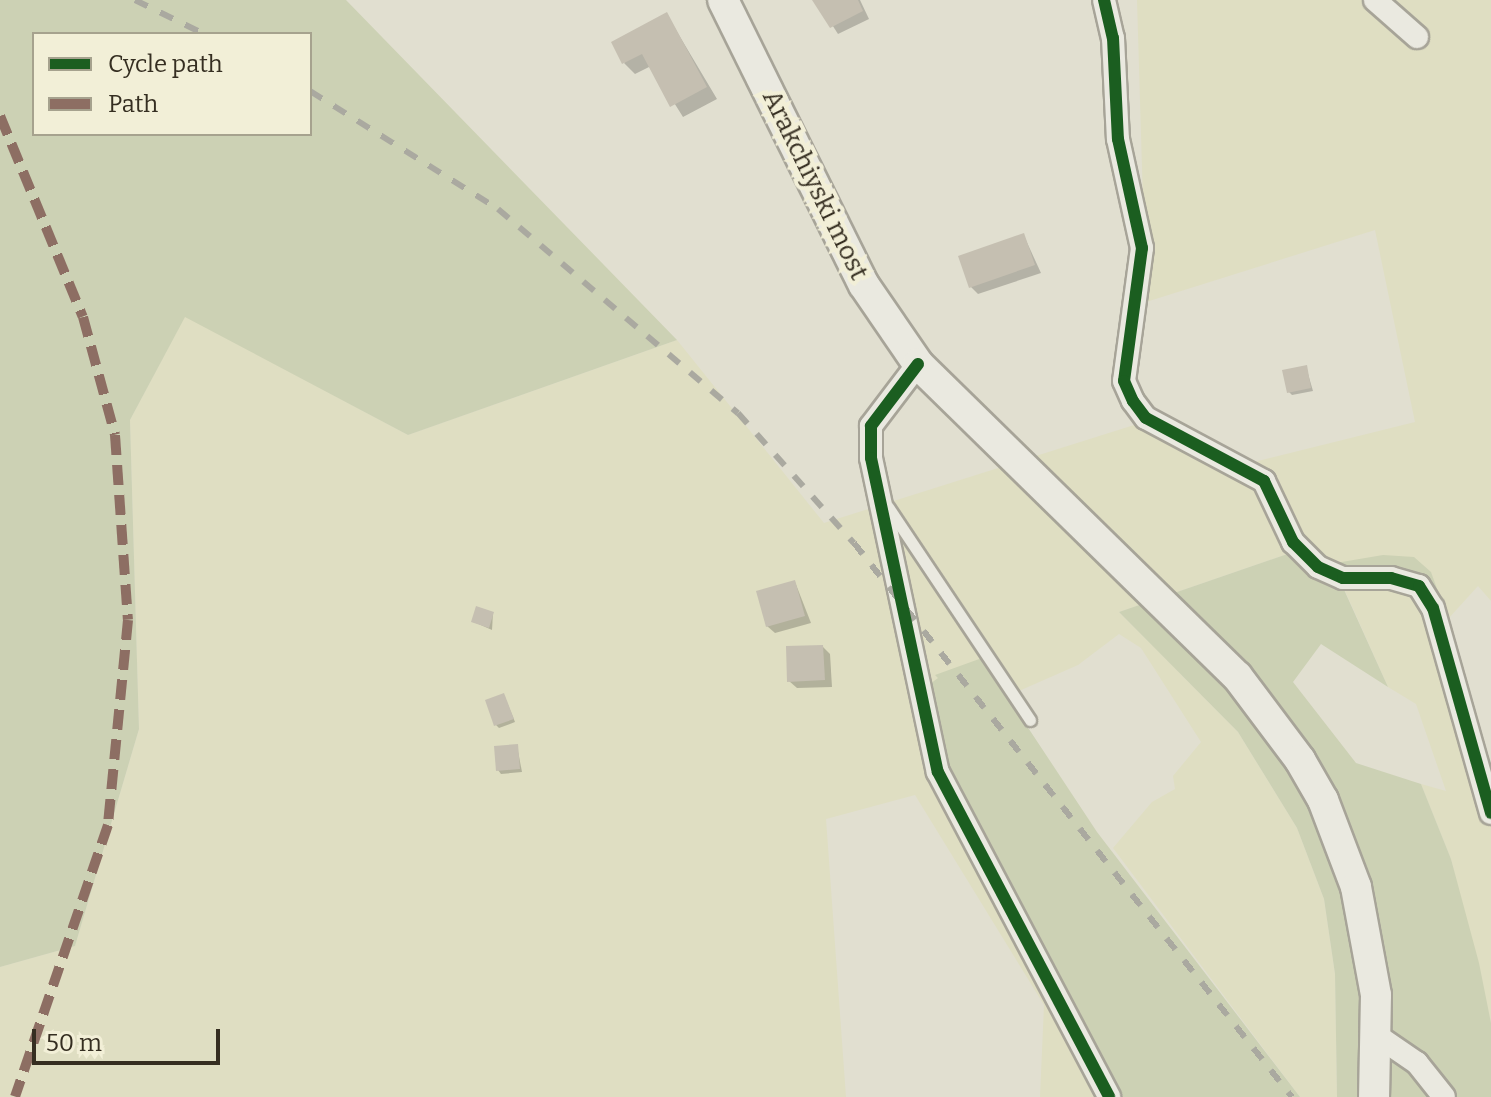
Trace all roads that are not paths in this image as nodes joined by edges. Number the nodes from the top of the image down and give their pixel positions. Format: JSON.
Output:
{"nodes":[{"id":1,"x":723,"y":0,"type":"edge"},
{"id":2,"x":1104,"y":0,"type":"edge"},
{"id":3,"x":1375,"y":0,"type":"edge"},
{"id":4,"x":1417,"y":37,"type":"dead end"},
{"id":5,"x":918,"y":364,"type":"junction"},
{"id":6,"x":877,"y":490,"type":"junction"},
{"id":7,"x":1030,"y":720,"type":"dead end"},
{"id":8,"x":1491,"y":813,"type":"edge"},
{"id":9,"x":1379,"y":1037,"type":"junction"},
{"id":10,"x":1109,"y":1097,"type":"edge"},
{"id":11,"x":1374,"y":1097,"type":"edge"},
{"id":12,"x":1444,"y":1097,"type":"edge"}],
"edges":[{"from":1,"to":5,"type":"main road","name":"Arakchiyski most"},
{"from":2,"to":8,"type":"street"},
{"from":3,"to":4,"type":"street"},
{"from":5,"to":6,"type":"street"},
{"from":5,"to":9,"type":"main road","name":"Arakchiyski most"},
{"from":6,"to":7,"type":"lane"},
{"from":6,"to":10,"type":"street"},
{"from":9,"to":11,"type":"main road","name":"Arakchiyski most"},
{"from":9,"to":12,"type":"street"}]}
